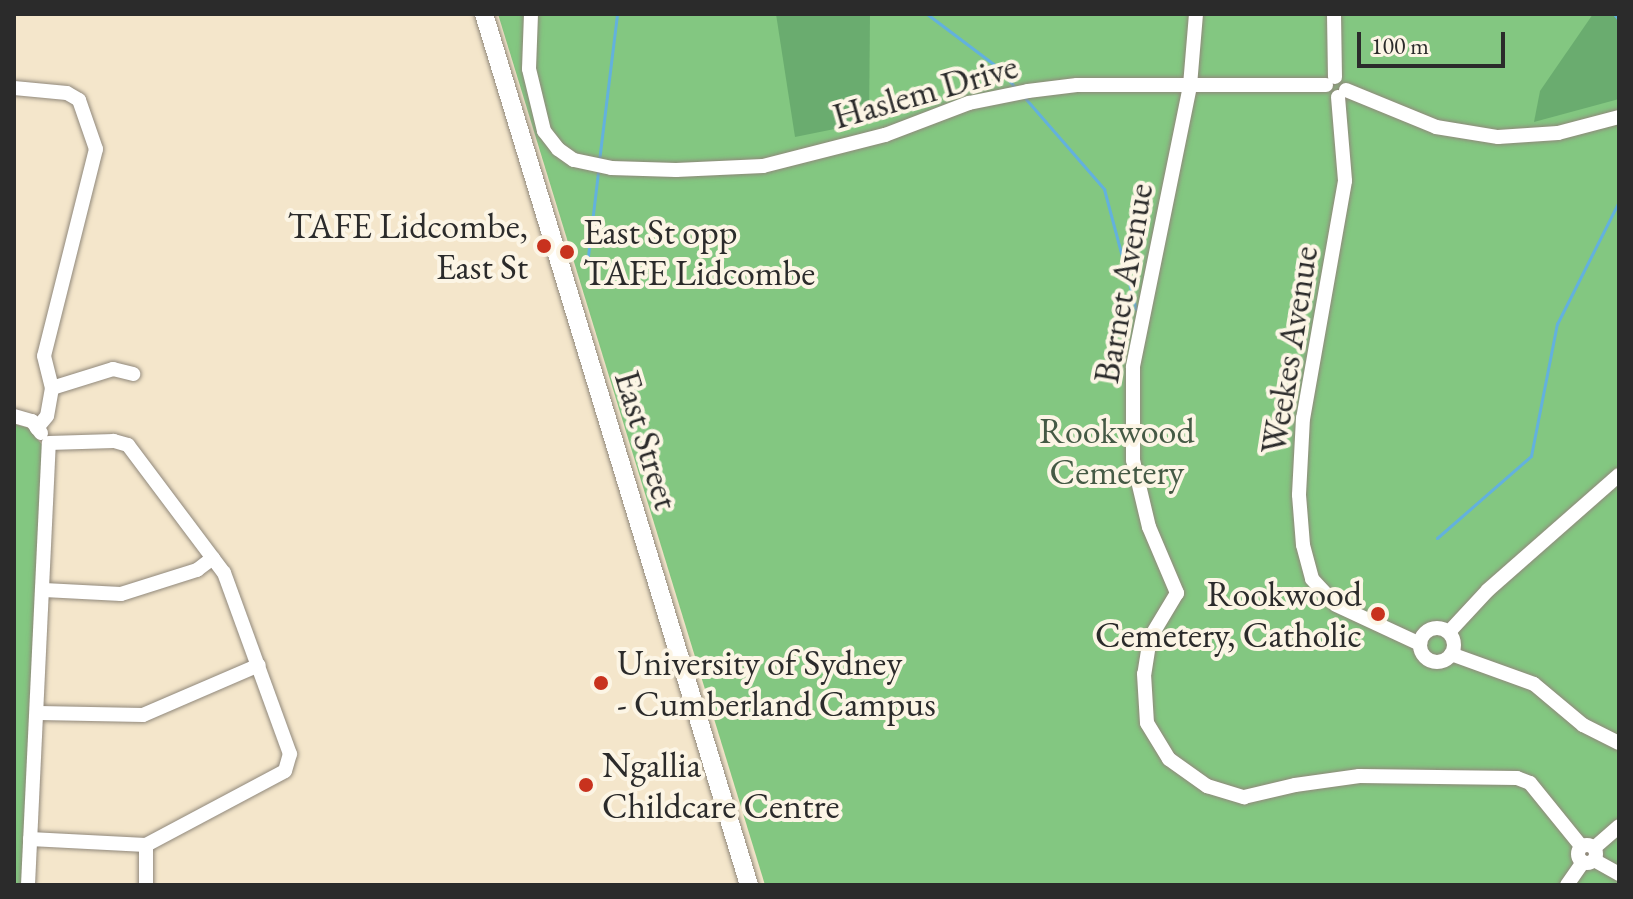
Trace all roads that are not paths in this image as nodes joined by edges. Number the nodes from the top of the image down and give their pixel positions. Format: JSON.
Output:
{"nodes":[{"id":1,"x":484,"y":14,"type":"edge"},
{"id":2,"x":531,"y":14,"type":"edge"},
{"id":3,"x":1196,"y":14,"type":"edge"},
{"id":4,"x":1334,"y":14,"type":"edge"},
{"id":5,"x":1331,"y":81,"type":"junction"},
{"id":6,"x":1190,"y":86,"type":"junction"},
{"id":7,"x":14,"y":88,"type":"edge"},
{"id":8,"x":1342,"y":94,"type":"junction"},
{"id":9,"x":1619,"y":117,"type":"edge"},
{"id":10,"x":133,"y":374,"type":"dead end"},
{"id":11,"x":52,"y":388,"type":"junction"},
{"id":12,"x":14,"y":416,"type":"edge"},
{"id":13,"x":37,"y":428,"type":"junction"},
{"id":14,"x":49,"y":443,"type":"junction"},
{"id":15,"x":1619,"y":475,"type":"edge"},
{"id":16,"x":213,"y":558,"type":"junction"},
{"id":17,"x":44,"y":590,"type":"junction"},
{"id":18,"x":1449,"y":632,"type":"junction"},
{"id":19,"x":1420,"y":644,"type":"junction"},
{"id":20,"x":1451,"y":654,"type":"junction"},
{"id":21,"x":259,"y":665,"type":"junction"},
{"id":22,"x":39,"y":713,"type":"junction"},
{"id":23,"x":1619,"y":743,"type":"edge"},
{"id":24,"x":1619,"y":826,"type":"edge"},
{"id":25,"x":30,"y":839,"type":"junction"},
{"id":26,"x":146,"y":845,"type":"junction"},
{"id":27,"x":1588,"y":854,"type":"junction"},
{"id":28,"x":1619,"y":874,"type":"edge"},
{"id":29,"x":28,"y":885,"type":"edge"},
{"id":30,"x":146,"y":885,"type":"edge"},
{"id":31,"x":749,"y":885,"type":"edge"},
{"id":32,"x":1567,"y":885,"type":"edge"}],
"edges":[{"from":1,"to":31,"type":"main road","name":"East Street"},
{"from":2,"to":6,"type":"street","name":"Haslem Drive"},
{"from":3,"to":6,"type":"street","name":"Barnet Avenue"},
{"from":4,"to":5,"type":"street"},
{"from":5,"to":6,"type":"street","name":"Haslem Drive"},
{"from":5,"to":8,"type":"street"},
{"from":6,"to":27,"type":"street","name":"Barnet Avenue"},
{"from":7,"to":11,"type":"street"},
{"from":8,"to":9,"type":"street"},
{"from":8,"to":19,"type":"street","name":"Weekes Avenue"},
{"from":10,"to":11,"type":"street"},
{"from":11,"to":13,"type":"street"},
{"from":12,"to":13,"type":"street"},
{"from":13,"to":14,"type":"street"},
{"from":14,"to":16,"type":"street"},
{"from":14,"to":17,"type":"street"},
{"from":15,"to":18,"type":"street"},
{"from":16,"to":17,"type":"street"},
{"from":16,"to":21,"type":"street"},
{"from":17,"to":22,"type":"street"},
{"from":18,"to":19,"type":"street"},
{"from":18,"to":20,"type":"street"},
{"from":19,"to":20,"type":"street"},
{"from":20,"to":23,"type":"street"},
{"from":21,"to":22,"type":"street"},
{"from":21,"to":26,"type":"street"},
{"from":22,"to":25,"type":"street"},
{"from":24,"to":27,"type":"street"},
{"from":25,"to":26,"type":"street"},
{"from":25,"to":29,"type":"street"},
{"from":26,"to":30,"type":"street"},
{"from":27,"to":28,"type":"street"},
{"from":27,"to":32,"type":"street"}]}
